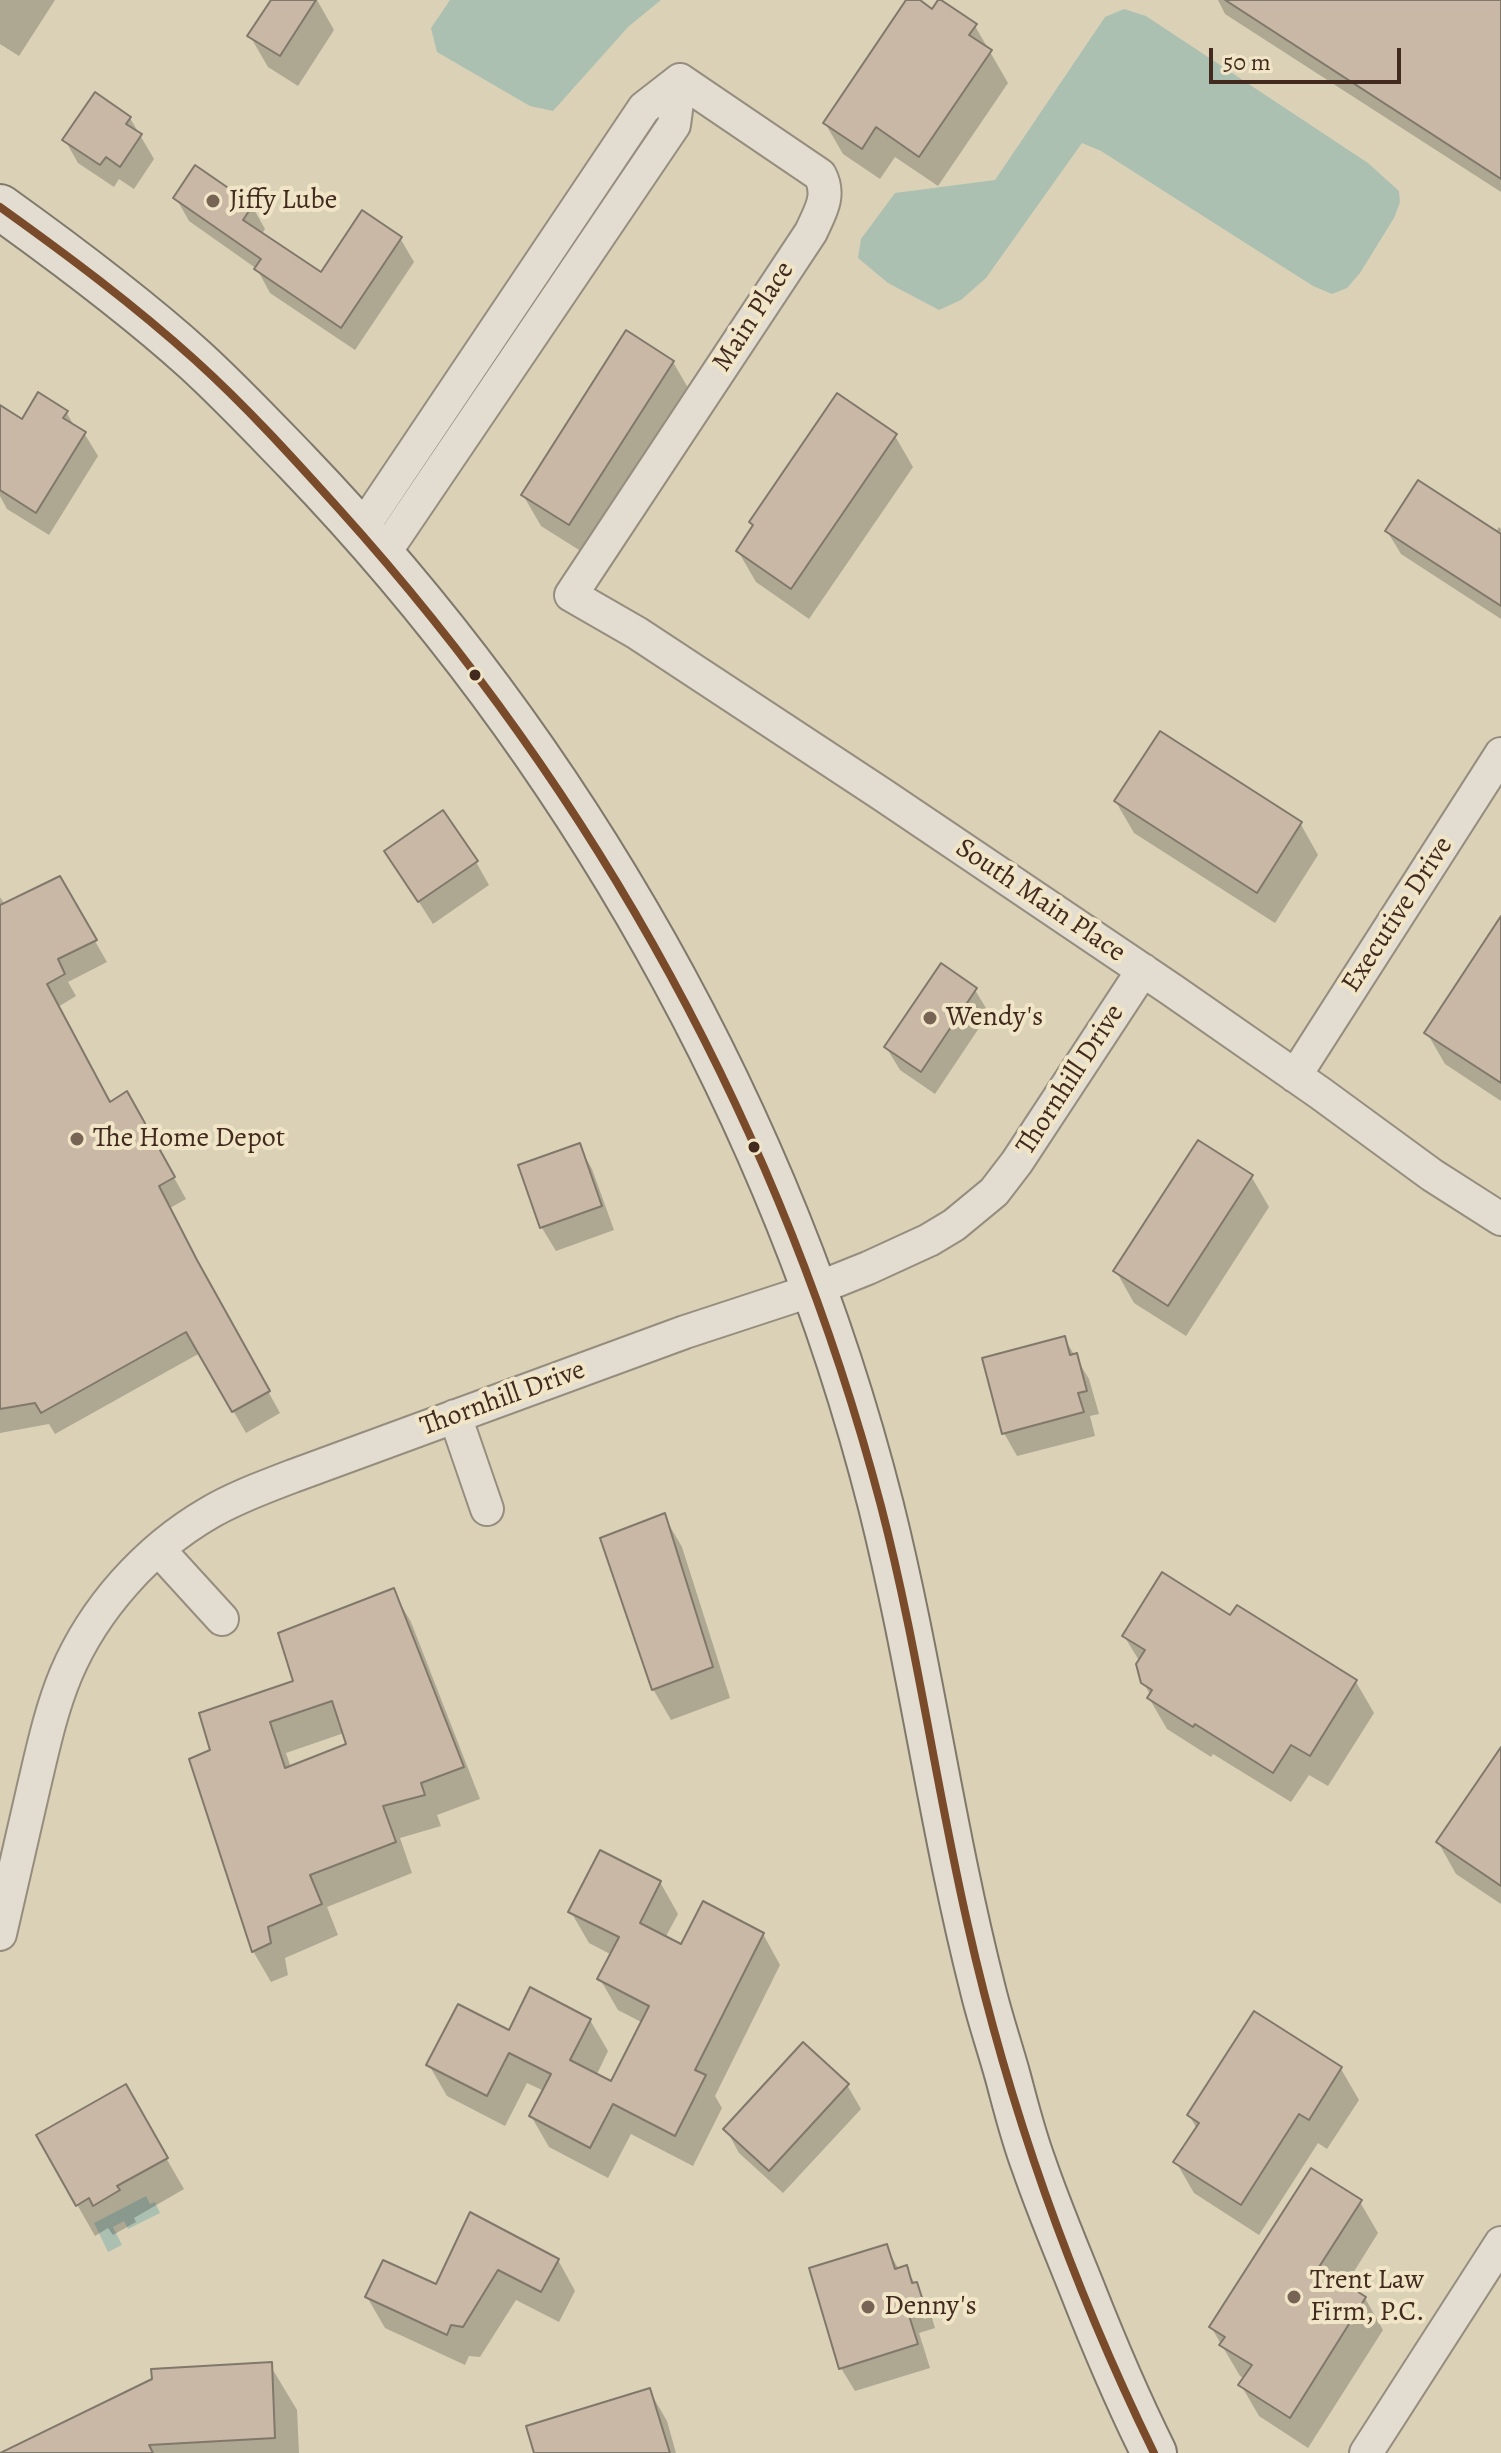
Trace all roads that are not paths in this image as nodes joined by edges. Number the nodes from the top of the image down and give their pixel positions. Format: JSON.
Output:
{"nodes":[{"id":1,"x":0,"y":207,"type":"edge"},
{"id":2,"x":372,"y":542,"type":"junction"},
{"id":3,"x":571,"y":595,"type":"joint"},
{"id":4,"x":1501,"y":754,"type":"edge"},
{"id":5,"x":1143,"y":970,"type":"junction"},
{"id":6,"x":1295,"y":1076,"type":"junction"},
{"id":7,"x":1501,"y":1219,"type":"edge"},
{"id":8,"x":813,"y":1290,"type":"junction"},
{"id":9,"x":455,"y":1416,"type":"junction"},
{"id":10,"x":487,"y":1509,"type":"dead end"},
{"id":11,"x":159,"y":1550,"type":"junction"},
{"id":12,"x":222,"y":1619,"type":"dead end"},
{"id":13,"x":0,"y":1934,"type":"edge"},
{"id":14,"x":1501,"y":2243,"type":"edge"},
{"id":15,"x":1154,"y":2453,"type":"edge"},
{"id":16,"x":1366,"y":2453,"type":"edge"}],
"edges":[{"from":1,"to":2,"type":"main road"},
{"from":2,"to":3,"type":"street","name":"Main Place"},
{"from":2,"to":8,"type":"main road"},
{"from":3,"to":5,"type":"street","name":"South Main Place"},
{"from":4,"to":6,"type":"street","name":"Executive Drive"},
{"from":5,"to":6,"type":"street","name":"South Main Place"},
{"from":5,"to":8,"type":"street","name":"Thornhill Drive"},
{"from":6,"to":7,"type":"street","name":"South Main Place"},
{"from":8,"to":9,"type":"street","name":"Thornhill Drive"},
{"from":8,"to":15,"type":"main road"},
{"from":9,"to":10,"type":"street"},
{"from":9,"to":11,"type":"street","name":"Thornhill Drive"},
{"from":11,"to":12,"type":"street"},
{"from":11,"to":13,"type":"street","name":"Thornhill Drive"},
{"from":14,"to":16,"type":"street"}]}
